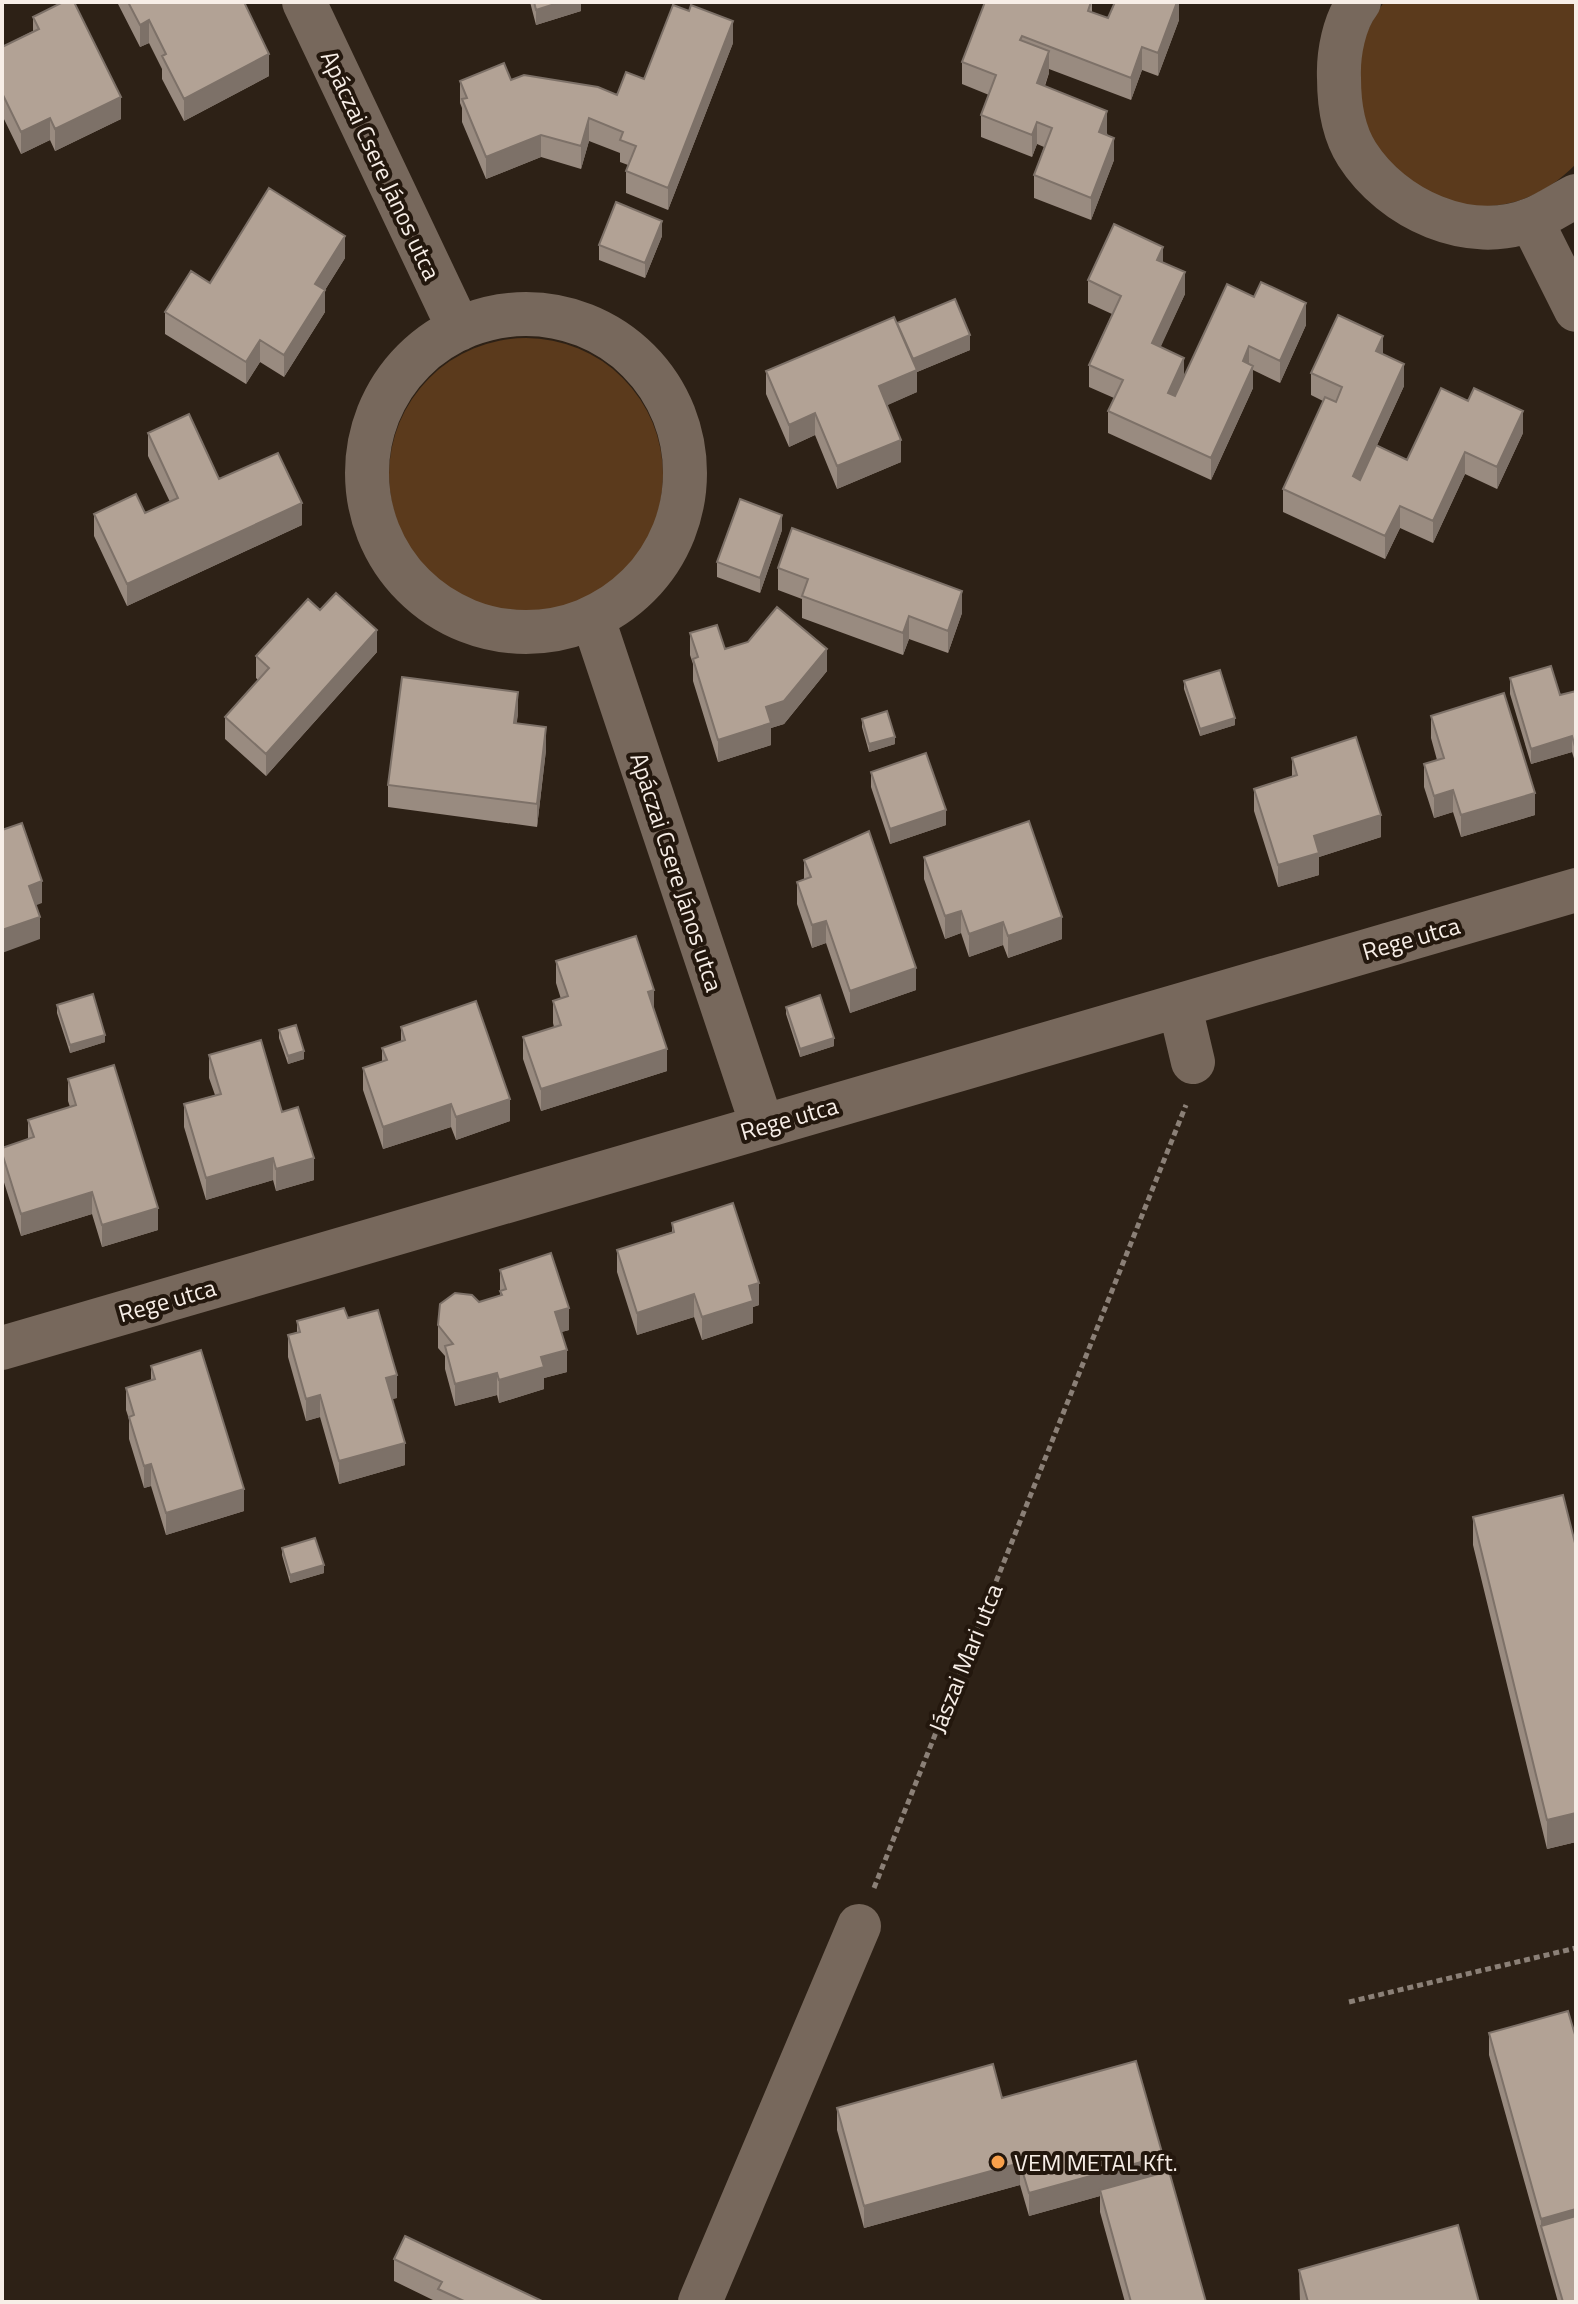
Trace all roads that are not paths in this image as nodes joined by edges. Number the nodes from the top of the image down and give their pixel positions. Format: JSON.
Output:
{"nodes":[{"id":1,"x":304,"y":2,"type":"edge"},
{"id":2,"x":1359,"y":2,"type":"edge"},
{"id":3,"x":1576,"y":196,"type":"edge"},
{"id":4,"x":1531,"y":220,"type":"junction"},
{"id":5,"x":1576,"y":310,"type":"edge"},
{"id":6,"x":459,"y":329,"type":"junction"},
{"id":7,"x":593,"y":619,"type":"junction"},
{"id":8,"x":1576,"y":890,"type":"edge"},
{"id":9,"x":1180,"y":1007,"type":"junction"},
{"id":10,"x":1193,"y":1062,"type":"road end"},
{"id":11,"x":762,"y":1125,"type":"junction"},
{"id":12,"x":2,"y":1348,"type":"edge"},
{"id":13,"x":859,"y":1926,"type":"road end"},
{"id":14,"x":700,"y":2302,"type":"edge"}],
"edges":[{"from":1,"to":6,"type":"street","name":"Apáczai Csere János utca"},
{"from":2,"to":4,"type":"street"},
{"from":3,"to":4,"type":"street"},
{"from":4,"to":5,"type":"street"},
{"from":6,"to":7,"type":"street"},
{"from":6,"to":7,"type":"street"},
{"from":7,"to":11,"type":"street","name":"Apáczai Csere János utca"},
{"from":8,"to":9,"type":"street","name":"Rege utca"},
{"from":9,"to":10,"type":"street"},
{"from":9,"to":11,"type":"street","name":"Rege utca"},
{"from":11,"to":12,"type":"street","name":"Rege utca"},
{"from":13,"to":14,"type":"street"}]}
